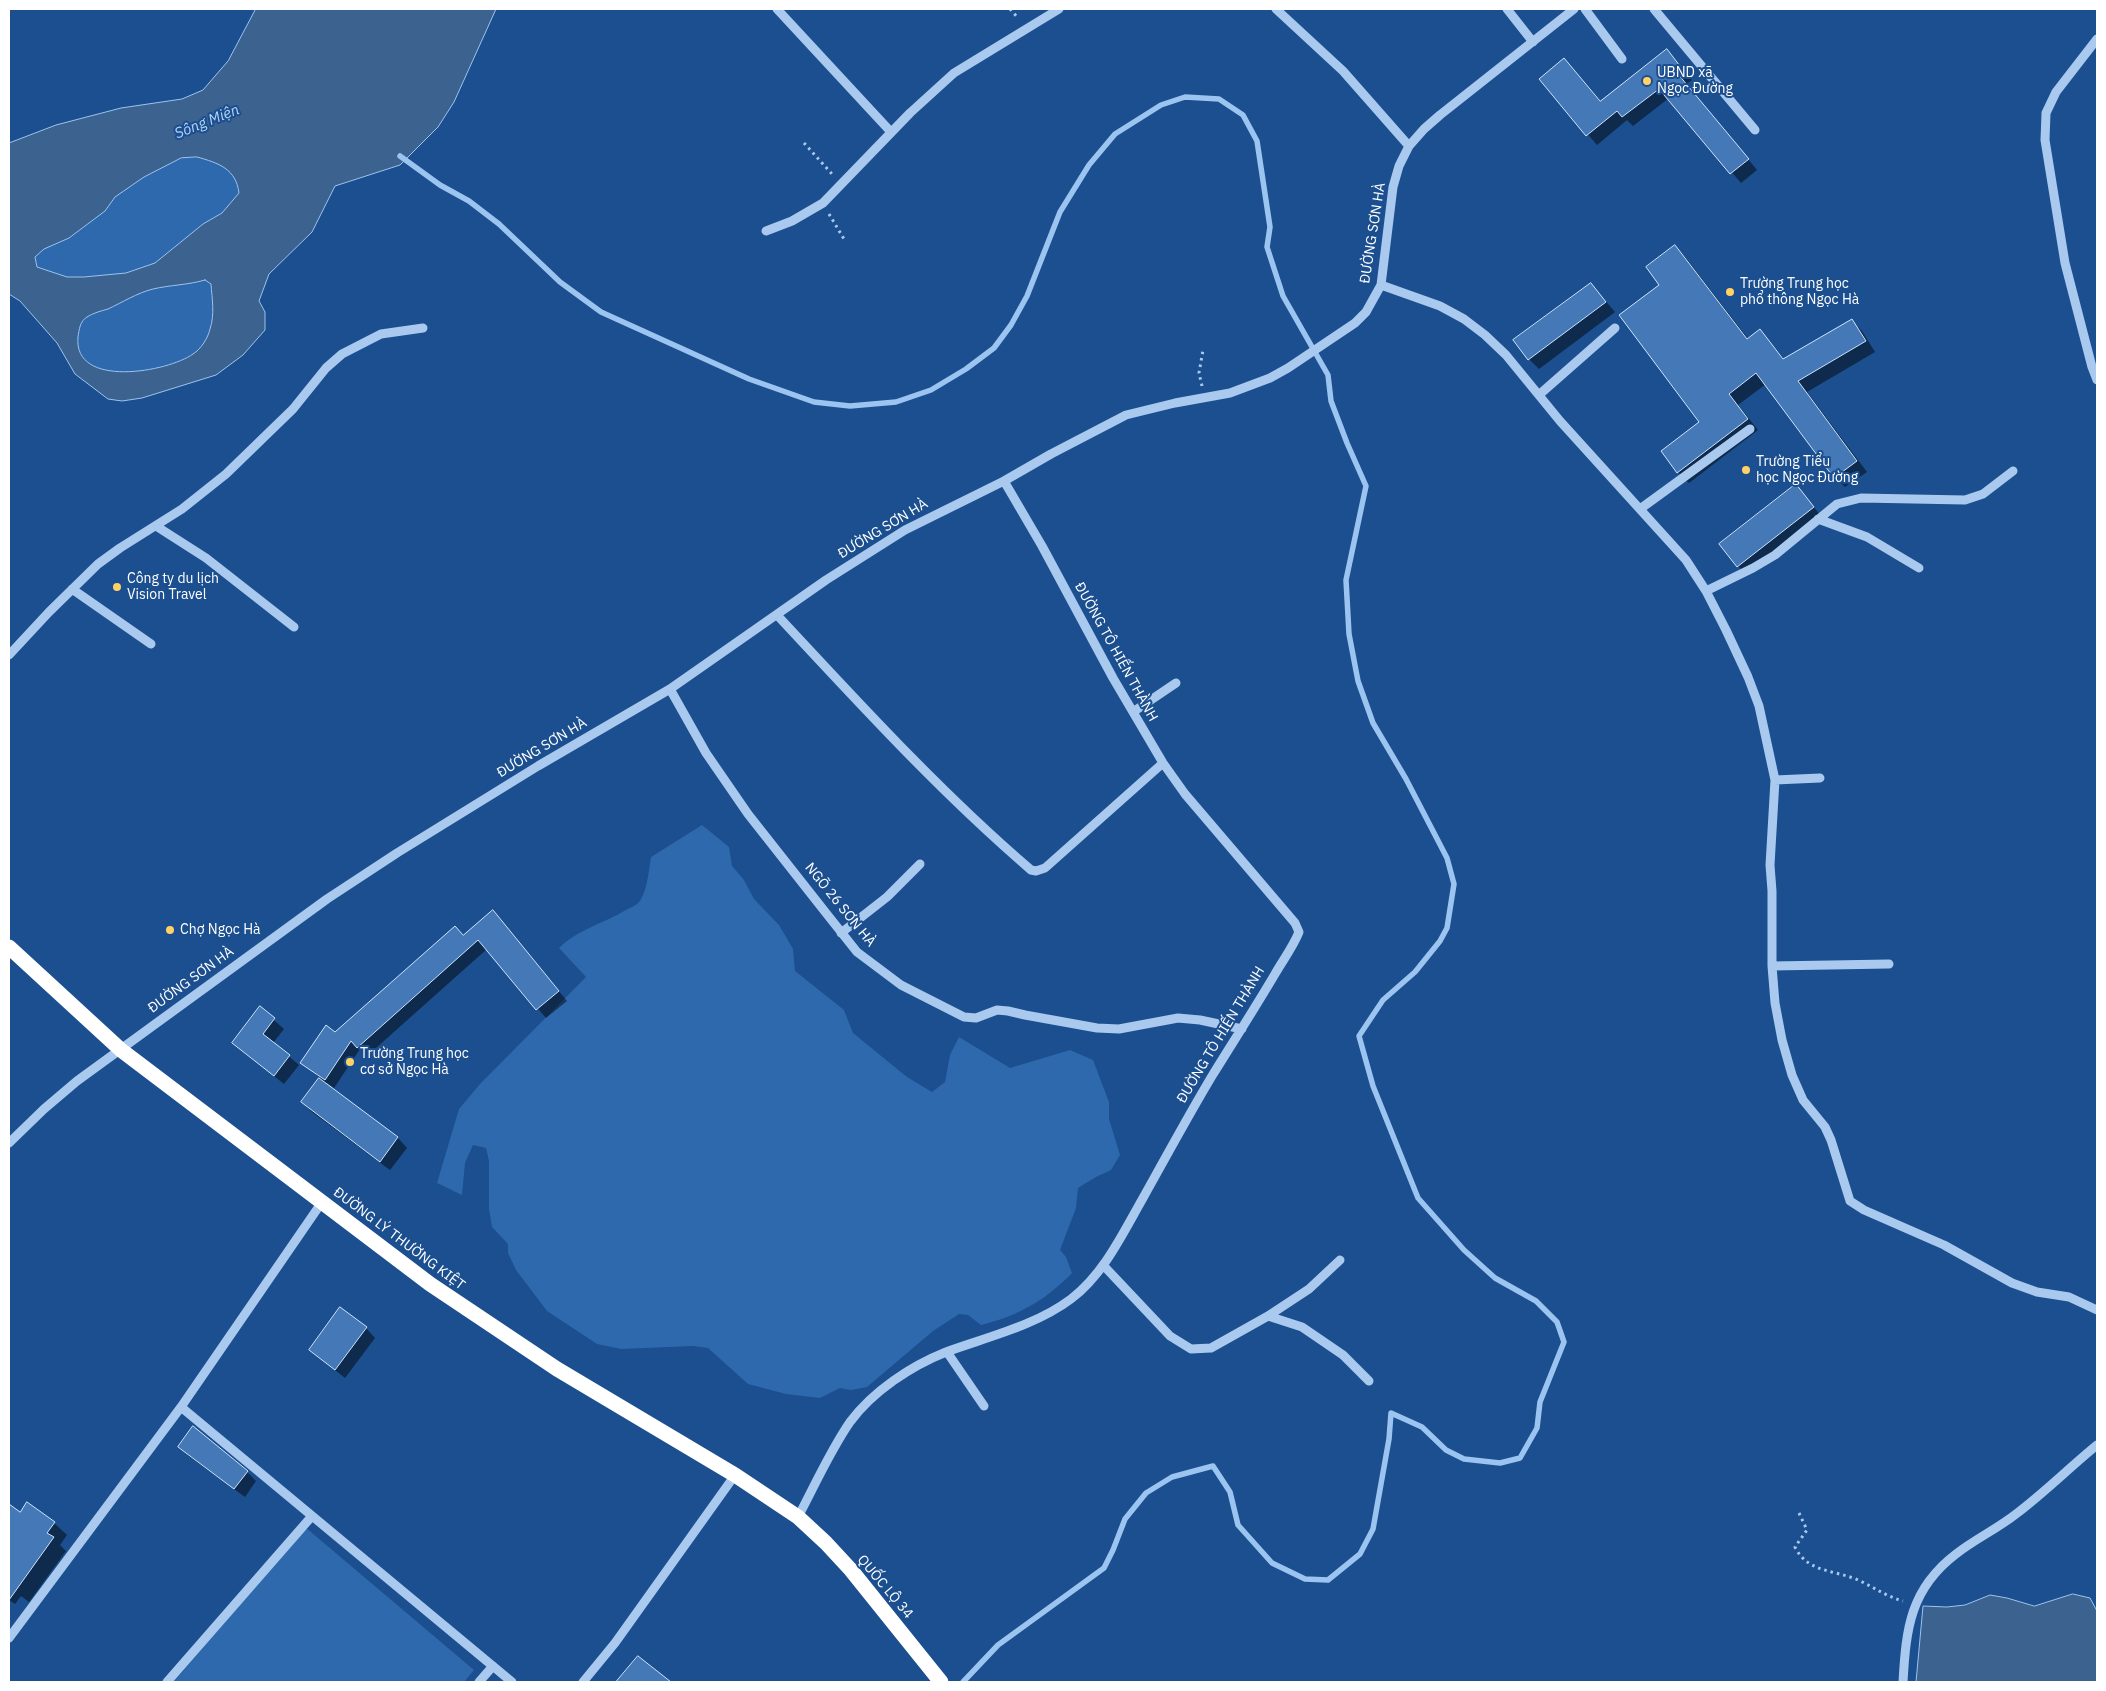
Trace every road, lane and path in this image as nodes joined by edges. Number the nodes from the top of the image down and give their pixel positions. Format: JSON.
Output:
{"nodes":[{"id":1,"x":777,"y":9,"type":"edge"},
{"id":2,"x":1059,"y":9,"type":"edge"},
{"id":3,"x":1276,"y":9,"type":"edge"},
{"id":4,"x":1507,"y":9,"type":"edge"},
{"id":5,"x":1574,"y":9,"type":"edge"},
{"id":6,"x":1585,"y":9,"type":"edge"},
{"id":7,"x":1658,"y":10,"type":"edge"},
{"id":8,"x":2097,"y":39,"type":"edge"},
{"id":9,"x":1533,"y":42,"type":"junction"},
{"id":10,"x":1622,"y":59,"type":"dead end"},
{"id":11,"x":1755,"y":130,"type":"dead end"},
{"id":12,"x":891,"y":132,"type":"junction"},
{"id":13,"x":804,"y":143,"type":"dead end"},
{"id":14,"x":1409,"y":146,"type":"junction"},
{"id":15,"x":842,"y":183,"type":"junction"},
{"id":16,"x":822,"y":203,"type":"junction"},
{"id":17,"x":766,"y":231,"type":"dead end"},
{"id":18,"x":844,"y":239,"type":"dead end"},
{"id":19,"x":1381,"y":285,"type":"junction"},
{"id":20,"x":423,"y":328,"type":"dead end"},
{"id":21,"x":1615,"y":328,"type":"dead end"},
{"id":22,"x":1203,"y":350,"type":"dead end"},
{"id":23,"x":2097,"y":380,"type":"edge"},
{"id":24,"x":1540,"y":394,"type":"junction"},
{"id":25,"x":1208,"y":397,"type":"junction"},
{"id":26,"x":1750,"y":429,"type":"dead end"},
{"id":27,"x":2013,"y":471,"type":"dead end"},
{"id":28,"x":1004,"y":482,"type":"junction"},
{"id":29,"x":1640,"y":509,"type":"junction"},
{"id":30,"x":1818,"y":519,"type":"junction"},
{"id":31,"x":156,"y":526,"type":"junction"},
{"id":32,"x":1919,"y":568,"type":"dead end"},
{"id":33,"x":72,"y":589,"type":"junction"},
{"id":34,"x":1706,"y":591,"type":"junction"},
{"id":35,"x":777,"y":615,"type":"junction"},
{"id":36,"x":294,"y":627,"type":"dead end"},
{"id":37,"x":150,"y":644,"type":"dead end"},
{"id":38,"x":9,"y":656,"type":"edge"},
{"id":39,"x":1176,"y":682,"type":"dead end"},
{"id":40,"x":670,"y":689,"type":"junction"},
{"id":41,"x":1134,"y":712,"type":"junction"},
{"id":42,"x":1163,"y":763,"type":"junction"},
{"id":43,"x":1820,"y":778,"type":"dead end"},
{"id":44,"x":1775,"y":780,"type":"junction"},
{"id":45,"x":920,"y":864,"type":"dead end"},
{"id":46,"x":841,"y":933,"type":"junction"},
{"id":47,"x":9,"y":947,"type":"edge"},
{"id":48,"x":1889,"y":964,"type":"dead end"},
{"id":49,"x":1772,"y":966,"type":"junction"},
{"id":50,"x":1242,"y":1029,"type":"junction"},
{"id":51,"x":121,"y":1050,"type":"junction"},
{"id":52,"x":9,"y":1143,"type":"edge"},
{"id":53,"x":322,"y":1202,"type":"junction"},
{"id":54,"x":1340,"y":1260,"type":"dead end"},
{"id":55,"x":1103,"y":1265,"type":"junction"},
{"id":56,"x":2097,"y":1310,"type":"edge"},
{"id":57,"x":1268,"y":1316,"type":"junction"},
{"id":58,"x":946,"y":1352,"type":"junction"},
{"id":59,"x":1369,"y":1381,"type":"dead end"},
{"id":60,"x":984,"y":1406,"type":"dead end"},
{"id":61,"x":181,"y":1407,"type":"junction"},
{"id":62,"x":2097,"y":1445,"type":"edge"},
{"id":63,"x":735,"y":1475,"type":"junction"},
{"id":64,"x":1799,"y":1513,"type":"dead end"},
{"id":65,"x":312,"y":1516,"type":"junction"},
{"id":66,"x":798,"y":1517,"type":"junction"},
{"id":67,"x":1915,"y":1604,"type":"junction"},
{"id":68,"x":9,"y":1638,"type":"edge"},
{"id":69,"x":492,"y":1666,"type":"junction"},
{"id":70,"x":940,"y":1681,"type":"edge"},
{"id":71,"x":167,"y":1682,"type":"edge"},
{"id":72,"x":479,"y":1682,"type":"edge"},
{"id":73,"x":512,"y":1682,"type":"edge"},
{"id":74,"x":583,"y":1682,"type":"edge"},
{"id":75,"x":1902,"y":1682,"type":"edge"}],
"edges":[{"from":1,"to":12,"type":"street"},
{"from":2,"to":12,"type":"street"},
{"from":3,"to":14,"type":"street"},
{"from":4,"to":9,"type":"street"},
{"from":5,"to":9,"type":"street","name":"ĐƯỜNG SƠN HÀ"},
{"from":6,"to":10,"type":"street"},
{"from":7,"to":11,"type":"street"},
{"from":8,"to":23,"type":"street"},
{"from":9,"to":14,"type":"street","name":"ĐƯỜNG SƠN HÀ"},
{"from":12,"to":15,"type":"street"},
{"from":13,"to":15,"type":"path"},
{"from":14,"to":19,"type":"street","name":"ĐƯỜNG SƠN HÀ"},
{"from":15,"to":16,"type":"street"},
{"from":16,"to":17,"type":"street"},
{"from":16,"to":18,"type":"path"},
{"from":19,"to":24,"type":"street"},
{"from":19,"to":25,"type":"street","name":"ĐƯỜNG SƠN HÀ"},
{"from":20,"to":31,"type":"street"},
{"from":21,"to":24,"type":"street"},
{"from":22,"to":25,"type":"path"},
{"from":24,"to":29,"type":"street"},
{"from":25,"to":28,"type":"street","name":"ĐƯỜNG SƠN HÀ"},
{"from":26,"to":29,"type":"street"},
{"from":27,"to":30,"type":"street"},
{"from":28,"to":35,"type":"street","name":"ĐƯỜNG SƠN HÀ"},
{"from":28,"to":41,"type":"street","name":"ĐƯỜNG TÔ HIẾN THÀNH"},
{"from":29,"to":34,"type":"street"},
{"from":30,"to":32,"type":"street"},
{"from":30,"to":34,"type":"street"},
{"from":31,"to":33,"type":"street"},
{"from":31,"to":36,"type":"street"},
{"from":33,"to":37,"type":"street"},
{"from":33,"to":38,"type":"street"},
{"from":34,"to":44,"type":"street"},
{"from":35,"to":40,"type":"street","name":"ĐƯỜNG SƠN HÀ"},
{"from":35,"to":42,"type":"street"},
{"from":39,"to":41,"type":"street"},
{"from":40,"to":46,"type":"street","name":"NGÕ 26 SƠN HÀ"},
{"from":40,"to":51,"type":"street","name":"ĐƯỜNG SƠN HÀ"},
{"from":41,"to":42,"type":"street","name":"ĐƯỜNG TÔ HIẾN THÀNH"},
{"from":42,"to":50,"type":"street","name":"ĐƯỜNG TÔ HIẾN THÀNH"},
{"from":43,"to":44,"type":"street"},
{"from":44,"to":49,"type":"street"},
{"from":45,"to":46,"type":"street"},
{"from":46,"to":50,"type":"street","name":"NGÕ 26 SƠN HÀ"},
{"from":47,"to":51,"type":"highway","name":"ĐƯỜNG LÝ THƯỜNG KIỆT"},
{"from":48,"to":49,"type":"street"},
{"from":49,"to":56,"type":"street"},
{"from":50,"to":55,"type":"street","name":"ĐƯỜNG TÔ HIẾN THÀNH"},
{"from":51,"to":52,"type":"street","name":"ĐƯỜNG SƠN HÀ"},
{"from":51,"to":53,"type":"highway","name":"ĐƯỜNG LÝ THƯỜNG KIỆT"},
{"from":53,"to":61,"type":"street"},
{"from":53,"to":63,"type":"highway","name":"ĐƯỜNG LÝ THƯỜNG KIỆT"},
{"from":54,"to":57,"type":"street"},
{"from":55,"to":57,"type":"street"},
{"from":55,"to":58,"type":"street","name":"ĐƯỜNG TÔ HIẾN THÀNH"},
{"from":57,"to":59,"type":"street"},
{"from":58,"to":60,"type":"street"},
{"from":58,"to":66,"type":"street","name":"ĐƯỜNG TÔ HIẾN THÀNH"},
{"from":61,"to":65,"type":"street"},
{"from":61,"to":68,"type":"street"},
{"from":62,"to":67,"type":"street"},
{"from":63,"to":66,"type":"highway","name":"ĐƯỜNG LÝ THƯỜNG KIỆT"},
{"from":63,"to":74,"type":"street"},
{"from":64,"to":67,"type":"path"},
{"from":65,"to":69,"type":"street"},
{"from":65,"to":71,"type":"street"},
{"from":66,"to":70,"type":"highway","name":"QUỐC LỘ 34"},
{"from":67,"to":75,"type":"street"},
{"from":69,"to":72,"type":"street"},
{"from":69,"to":73,"type":"street"}]}
